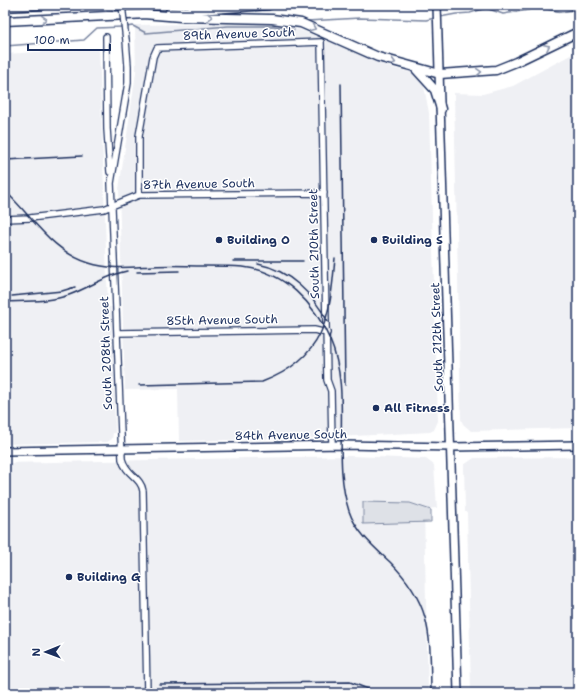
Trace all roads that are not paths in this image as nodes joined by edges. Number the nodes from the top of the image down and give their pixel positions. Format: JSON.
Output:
{"nodes":[{"id":1,"x":42,"y":5,"type":"edge"},
{"id":2,"x":122,"y":5,"type":"edge"},
{"id":3,"x":269,"y":5,"type":"edge"},
{"id":4,"x":437,"y":5,"type":"edge"},
{"id":5,"x":5,"y":7,"type":"edge"},
{"id":6,"x":143,"y":14,"type":"junction"},
{"id":7,"x":5,"y":21,"type":"edge"},
{"id":8,"x":578,"y":32,"type":"edge"},
{"id":9,"x":106,"y":37,"type":"dead end"},
{"id":10,"x":321,"y":42,"type":"joint"},
{"id":11,"x":413,"y":66,"type":"junction"},
{"id":12,"x":440,"y":74,"type":"junction"},
{"id":13,"x":441,"y":109,"type":"junction"},
{"id":14,"x":111,"y":183,"type":"junction"},
{"id":15,"x":324,"y":193,"type":"junction"},
{"id":16,"x":139,"y":195,"type":"junction"},
{"id":17,"x":112,"y":206,"type":"junction"},
{"id":18,"x":5,"y":219,"type":"edge"},
{"id":19,"x":116,"y":333,"type":"junction"},
{"id":20,"x":327,"y":333,"type":"junction"},
{"id":21,"x":332,"y":445,"type":"junction"},
{"id":22,"x":578,"y":445,"type":"edge"},
{"id":23,"x":452,"y":447,"type":"junction"},
{"id":24,"x":121,"y":448,"type":"junction"},
{"id":25,"x":5,"y":451,"type":"edge"},
{"id":26,"x":147,"y":693,"type":"edge"},
{"id":27,"x":458,"y":693,"type":"edge"}],
"edges":[{"from":1,"to":5,"type":"highway"},
{"from":2,"to":14,"type":"street","name":"South 208th Street","bridge":true},
{"from":3,"to":6,"type":"highway"},
{"from":4,"to":12,"type":"main road","name":"South 212th Street"},
{"from":7,"to":6,"type":"highway","one_way":true},
{"from":6,"to":11,"type":"highway","one_way":true},
{"from":12,"to":8,"type":"highway","one_way":true},
{"from":9,"to":14,"type":"street"},
{"from":10,"to":15,"type":"street","name":"South 210th Street"},
{"from":10,"to":16,"type":"street","name":"89th Avenue South"},
{"from":11,"to":12,"type":"highway"},
{"from":11,"to":13,"type":"highway"},
{"from":12,"to":13,"type":"main road","name":"South 212th Street"},
{"from":13,"to":23,"type":"main road","name":"South 212th Street"},
{"from":14,"to":17,"type":"street","name":"South 208th Street"},
{"from":15,"to":16,"type":"street","name":"87th Avenue South"},
{"from":15,"to":20,"type":"street","name":"South 210th Street"},
{"from":16,"to":17,"type":"street","name":"87th Avenue South"},
{"from":17,"to":18,"type":"street","name":"87th Avenue South"},
{"from":17,"to":19,"type":"street","name":"South 208th Street"},
{"from":19,"to":20,"type":"street","name":"85th Avenue South"},
{"from":19,"to":24,"type":"street","name":"South 208th Street"},
{"from":20,"to":21,"type":"street","name":"South 210th Street"},
{"from":21,"to":23,"type":"main road","name":"84th Avenue South"},
{"from":21,"to":24,"type":"main road","name":"84th Avenue South"},
{"from":22,"to":23,"type":"main road","name":"84th Avenue South"},
{"from":23,"to":27,"type":"main road","name":"South 212th Street"},
{"from":24,"to":25,"type":"main road","name":"84th Avenue South"},
{"from":24,"to":26,"type":"street","name":"South 208th Street"}]}
